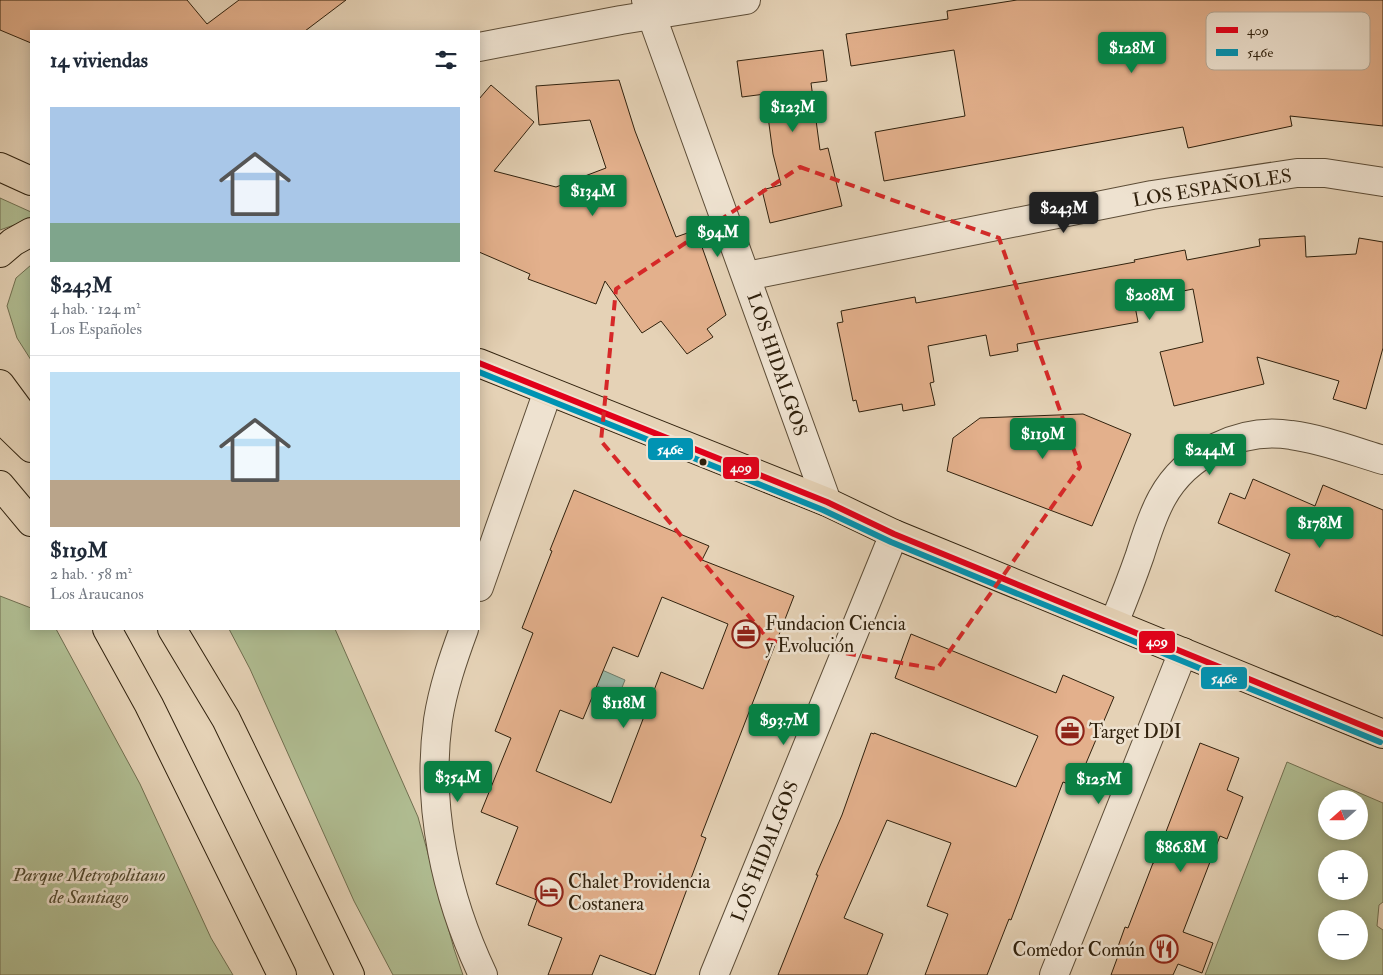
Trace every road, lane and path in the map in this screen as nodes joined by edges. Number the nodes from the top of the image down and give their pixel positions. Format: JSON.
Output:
{"nodes":[{"id":1,"x":746,"y":0,"type":"edge"},
{"id":2,"x":649,"y":8,"type":"edge"},
{"id":3,"x":480,"y":47,"type":"edge"},
{"id":4,"x":0,"y":168,"type":"edge"},
{"id":5,"x":30,"y":181,"type":"edge"},
{"id":6,"x":1383,"y":182,"type":"edge"},
{"id":7,"x":30,"y":233,"type":"edge"},
{"id":8,"x":0,"y":253,"type":"edge"},
{"id":9,"x":747,"y":276,"type":"junction"},
{"id":10,"x":480,"y":363,"type":"edge"},
{"id":11,"x":0,"y":384,"type":"edge"},
{"id":12,"x":548,"y":391,"type":"junction"},
{"id":13,"x":0,"y":418,"type":"edge"},
{"id":14,"x":30,"y":425,"type":"edge"},
{"id":15,"x":30,"y":447,"type":"edge"},
{"id":16,"x":1383,"y":460,"type":"edge"},
{"id":17,"x":0,"y":485,"type":"edge"},
{"id":18,"x":827,"y":502,"type":"junction"},
{"id":19,"x":30,"y":521,"type":"edge"},
{"id":20,"x":894,"y":534,"type":"junction"},
{"id":21,"x":480,"y":584,"type":"edge"},
{"id":22,"x":1114,"y":624,"type":"junction"},
{"id":23,"x":108,"y":630,"type":"edge"},
{"id":24,"x":173,"y":630,"type":"edge"},
{"id":25,"x":464,"y":630,"type":"edge"},
{"id":26,"x":1183,"y":652,"type":"junction"},
{"id":27,"x":1383,"y":734,"type":"edge"},
{"id":28,"x":282,"y":975,"type":"edge"},
{"id":29,"x":350,"y":975,"type":"edge"},
{"id":30,"x":483,"y":975,"type":"edge"},
{"id":31,"x":714,"y":975,"type":"edge"},
{"id":32,"x":1054,"y":975,"type":"edge"}],
"edges":[{"from":1,"to":2,"type":"street"},
{"from":2,"to":3,"type":"street"},
{"from":2,"to":9,"type":"street","name":"LOS HIDALGOS"},
{"from":4,"to":5,"type":"main road"},
{"from":6,"to":9,"type":"street","name":"LOS ESPAÑOLES"},
{"from":7,"to":8,"type":"main road"},
{"from":9,"to":18,"type":"street","name":"LOS HIDALGOS"},
{"from":10,"to":12,"type":"main road"},
{"from":11,"to":14,"type":"main road"},
{"from":12,"to":18,"type":"main road"},
{"from":12,"to":21,"type":"street"},
{"from":13,"to":15,"type":"main road"},
{"from":16,"to":22,"type":"street"},
{"from":17,"to":19,"type":"main road"},
{"from":18,"to":20,"type":"main road"},
{"from":20,"to":22,"type":"main road"},
{"from":20,"to":31,"type":"street","name":"LOS HIDALGOS"},
{"from":22,"to":26,"type":"main road"},
{"from":23,"to":28,"type":"main road"},
{"from":24,"to":29,"type":"main road"},
{"from":25,"to":30,"type":"street"},
{"from":26,"to":27,"type":"main road"},
{"from":26,"to":32,"type":"street"}]}
